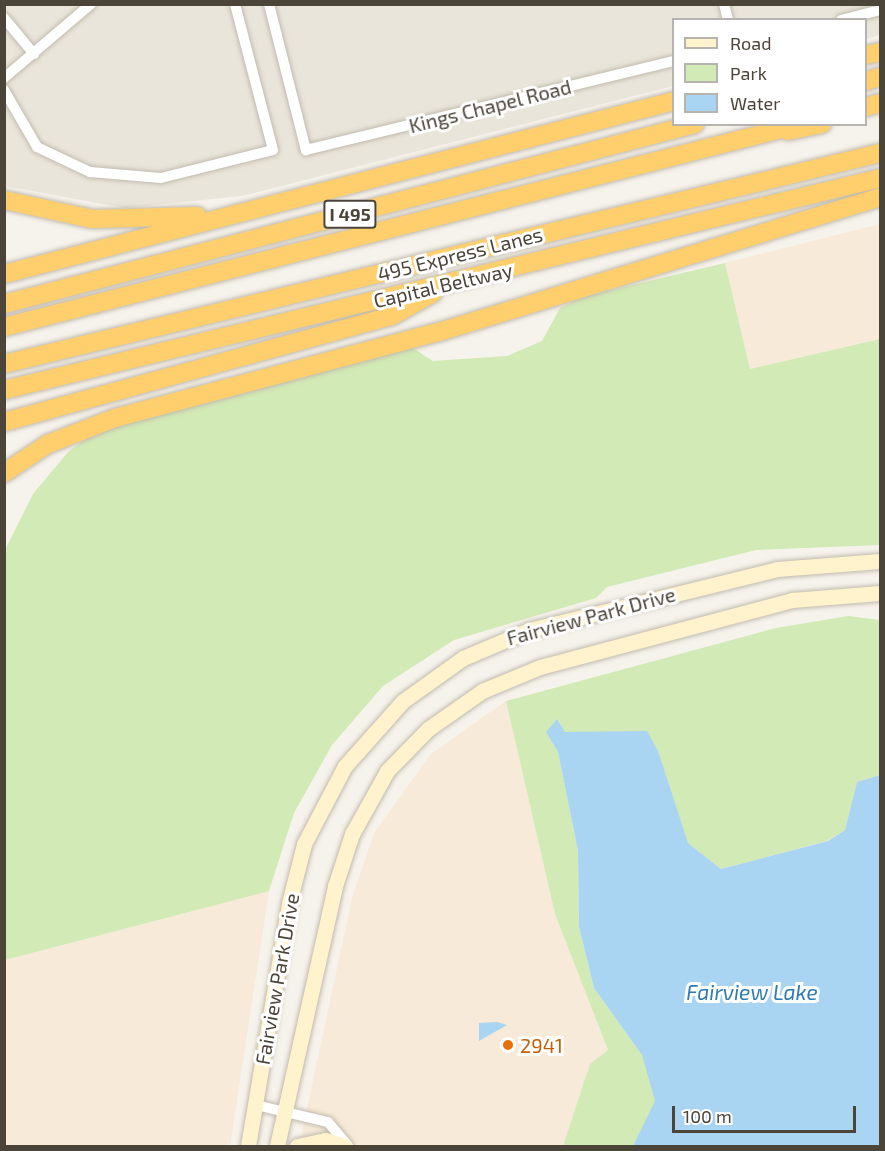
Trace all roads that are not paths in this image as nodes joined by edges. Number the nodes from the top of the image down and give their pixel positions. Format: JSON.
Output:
{"nodes":[{"id":1,"x":91,"y":4,"type":"edge"},
{"id":2,"x":235,"y":4,"type":"edge"},
{"id":3,"x":268,"y":4,"type":"edge"},
{"id":4,"x":78,"y":9,"type":"edge"},
{"id":5,"x":880,"y":10,"type":"edge"},
{"id":6,"x":4,"y":18,"type":"edge"},
{"id":7,"x":849,"y":18,"type":"edge"},
{"id":8,"x":34,"y":54,"type":"junction"},
{"id":9,"x":672,"y":61,"type":"edge"},
{"id":10,"x":4,"y":78,"type":"edge"},
{"id":11,"x":4,"y":90,"type":"edge"},
{"id":12,"x":672,"y":101,"type":"edge"},
{"id":13,"x":687,"y":126,"type":"edge"},
{"id":14,"x":794,"y":126,"type":"edge"},
{"id":15,"x":812,"y":126,"type":"edge"},
{"id":16,"x":738,"y":141,"type":"junction"},
{"id":17,"x":880,"y":147,"type":"edge"},
{"id":18,"x":880,"y":153,"type":"edge"},
{"id":19,"x":801,"y":172,"type":"junction"},
{"id":20,"x":880,"y":178,"type":"edge"},
{"id":21,"x":880,"y":197,"type":"edge"},
{"id":22,"x":4,"y":200,"type":"edge"},
{"id":23,"x":282,"y":204,"type":"junction"},
{"id":24,"x":4,"y":274,"type":"edge"},
{"id":25,"x":448,"y":285,"type":"junction"},
{"id":26,"x":4,"y":304,"type":"edge"},
{"id":27,"x":4,"y":327,"type":"edge"},
{"id":28,"x":4,"y":364,"type":"edge"},
{"id":29,"x":4,"y":390,"type":"edge"},
{"id":30,"x":4,"y":422,"type":"edge"},
{"id":31,"x":4,"y":473,"type":"edge"},
{"id":32,"x":880,"y":561,"type":"edge"},
{"id":33,"x":880,"y":593,"type":"edge"},
{"id":34,"x":256,"y":1105,"type":"junction"},
{"id":35,"x":287,"y":1111,"type":"junction"},
{"id":36,"x":248,"y":1146,"type":"edge"},
{"id":37,"x":277,"y":1146,"type":"edge"},
{"id":38,"x":297,"y":1146,"type":"edge"},
{"id":39,"x":346,"y":1146,"type":"edge"}],
"edges":[{"from":1,"to":4,"type":"street"},
{"from":2,"to":11,"type":"street"},
{"from":3,"to":9,"type":"street","name":"Kings Chapel Road"},
{"from":4,"to":8,"type":"street"},
{"from":5,"to":7,"type":"street"},
{"from":6,"to":8,"type":"street"},
{"from":8,"to":10,"type":"street"},
{"from":12,"to":23,"type":"highway"},
{"from":13,"to":26,"type":"highway","number":"I 495"},
{"from":14,"to":16,"type":"highway","number":"I 495"},
{"from":15,"to":16,"type":"highway"},
{"from":16,"to":27,"type":"highway","number":"I 495"},
{"from":17,"to":19,"type":"highway"},
{"from":18,"to":19,"type":"highway","name":"495 Express Lanes"},
{"from":19,"to":28,"type":"highway","name":"495 Express Lanes"},
{"from":20,"to":25,"type":"highway","name":"Capital Beltway"},
{"from":21,"to":31,"type":"highway"},
{"from":22,"to":23,"type":"highway"},
{"from":23,"to":24,"type":"highway"},
{"from":25,"to":29,"type":"highway","name":"Capital Beltway"},
{"from":25,"to":30,"type":"highway"},
{"from":32,"to":34,"type":"main road","name":"Fairview Park Drive"},
{"from":33,"to":35,"type":"main road","name":"Fairview Park Drive"},
{"from":34,"to":35,"type":"street"},
{"from":34,"to":36,"type":"main road","name":"Fairview Park Drive"},
{"from":35,"to":37,"type":"main road","name":"Fairview Park Drive"},
{"from":35,"to":39,"type":"street"},
{"from":38,"to":39,"type":"main road"}]}
